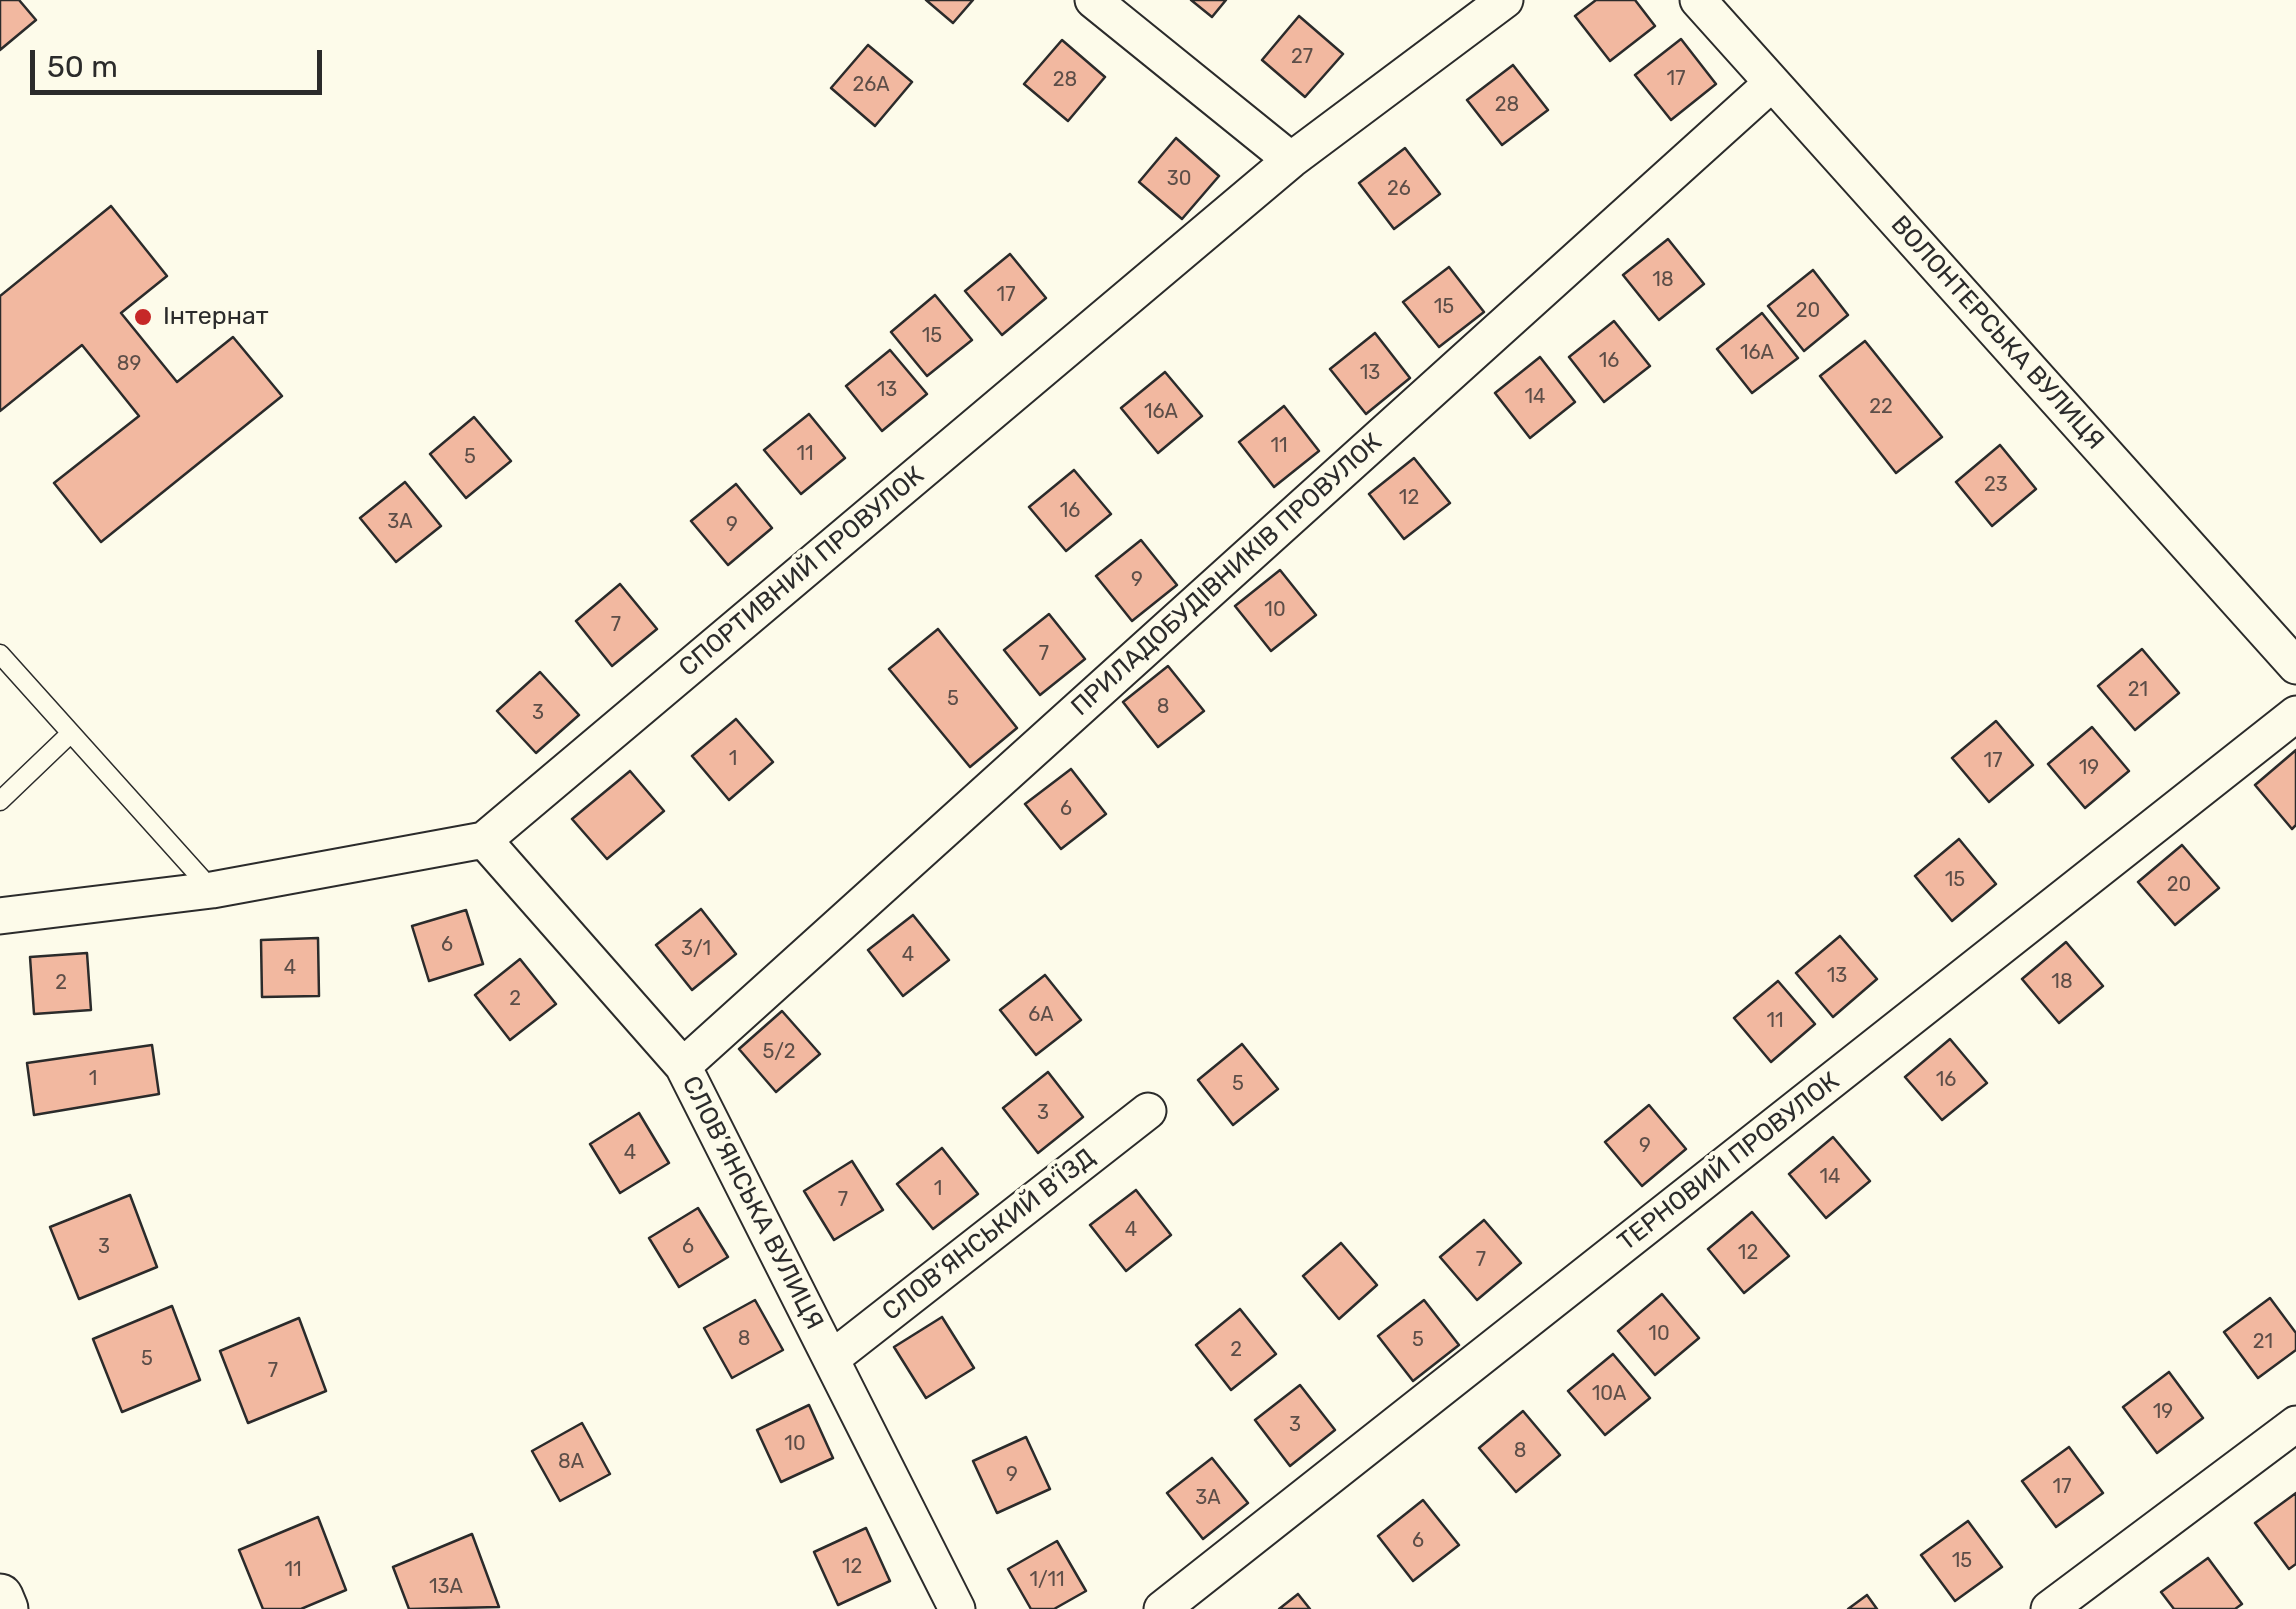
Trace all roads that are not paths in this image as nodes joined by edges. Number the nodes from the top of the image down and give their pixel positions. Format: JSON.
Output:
{"nodes":[{"id":1,"x":1093,"y":0,"type":"edge"},
{"id":2,"x":1505,"y":0,"type":"edge"},
{"id":3,"x":1698,"y":0,"type":"edge"},
{"id":4,"x":1772,"y":83,"type":"junction"},
{"id":5,"x":1291,"y":160,"type":"junction"},
{"id":6,"x":0,"y":654,"type":"edge"},
{"id":7,"x":2296,"y":666,"type":"edge"},
{"id":8,"x":2296,"y":714,"type":"edge"},
{"id":9,"x":70,"y":732,"type":"junction"},
{"id":10,"x":0,"y":802,"type":"edge"},
{"id":11,"x":484,"y":840,"type":"junction"},
{"id":12,"x":212,"y":890,"type":"junction"},
{"id":13,"x":0,"y":916,"type":"edge"},
{"id":14,"x":683,"y":1066,"type":"junction"},
{"id":15,"x":1148,"y":1111,"type":"dead end"},
{"id":16,"x":831,"y":1359,"type":"junction"},
{"id":17,"x":2296,"y":1424,"type":"edge"},
{"id":18,"x":0,"y":1598,"type":"edge"},
{"id":19,"x":6,"y":1609,"type":"edge"},
{"id":20,"x":957,"y":1609,"type":"edge"},
{"id":21,"x":1162,"y":1609,"type":"edge"},
{"id":22,"x":2049,"y":1609,"type":"edge"}],
"edges":[{"from":1,"to":5,"type":"street"},
{"from":2,"to":5,"type":"street","name":"СПОРТИВНИЙ ПРОВУЛОК"},
{"from":3,"to":4,"type":"street","name":"ВОЛОНТЕРСЬКА ВУЛИЦЯ"},
{"from":4,"to":7,"type":"street","name":"ВОЛОНТЕРСЬКА ВУЛИЦЯ"},
{"from":4,"to":14,"type":"street","name":"ПРИЛАДОБУДІВНИКІВ ПРОВУЛОК"},
{"from":5,"to":11,"type":"street","name":"СПОРТИВНИЙ ПРОВУЛОК"},
{"from":6,"to":9,"type":"lane"},
{"from":8,"to":21,"type":"street","name":"ТЕРНОВИЙ ПРОВУЛОК"},
{"from":9,"to":10,"type":"lane"},
{"from":9,"to":12,"type":"lane"},
{"from":11,"to":12,"type":"street","name":"СПОРТИВНИЙ ПРОВУЛОК"},
{"from":11,"to":14,"type":"street","name":"СЛОВ’ЯНСЬКА ВУЛИЦЯ"},
{"from":12,"to":13,"type":"street","name":"СПОРТИВНИЙ ПРОВУЛОК"},
{"from":14,"to":16,"type":"street","name":"СЛОВ’ЯНСЬКА ВУЛИЦЯ"},
{"from":15,"to":16,"type":"street","name":"СЛОВ’ЯНСЬКИЙ В’ЇЗД"},
{"from":16,"to":20,"type":"street","name":"СЛОВ’ЯНСЬКА ВУЛИЦЯ"},
{"from":17,"to":22,"type":"street"},
{"from":18,"to":19,"type":"street"}]}
